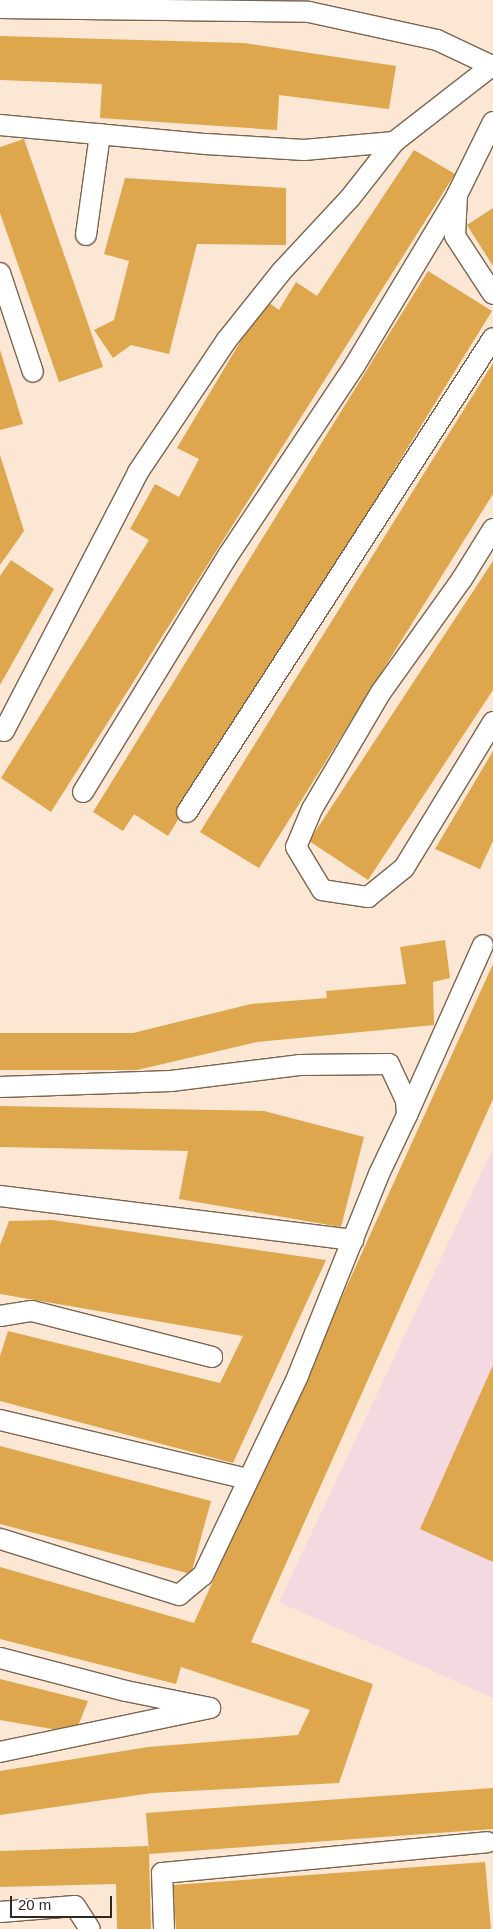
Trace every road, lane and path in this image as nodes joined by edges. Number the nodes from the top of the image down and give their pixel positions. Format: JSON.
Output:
{"nodes":[{"id":1,"x":0,"y":8,"type":"edge"},
{"id":2,"x":493,"y":65,"type":"edge"},
{"id":3,"x":493,"y":122,"type":"edge"},
{"id":4,"x":0,"y":125,"type":"edge"},
{"id":5,"x":100,"y":134,"type":"junction"},
{"id":6,"x":394,"y":142,"type":"junction"},
{"id":7,"x":457,"y":195,"type":"junction"},
{"id":8,"x":86,"y":235,"type":"dead end"},
{"id":9,"x":0,"y":273,"type":"edge"},
{"id":10,"x":493,"y":294,"type":"edge"},
{"id":11,"x":493,"y":338,"type":"edge"},
{"id":12,"x":33,"y":372,"type":"dead end"},
{"id":13,"x":493,"y":529,"type":"edge"},
{"id":14,"x":493,"y":722,"type":"edge"},
{"id":15,"x":4,"y":731,"type":"dead end"},
{"id":16,"x":82,"y":792,"type":"dead end"},
{"id":17,"x":188,"y":812,"type":"dead end"},
{"id":18,"x":483,"y":945,"type":"dead end"},
{"id":19,"x":0,"y":1087,"type":"edge"},
{"id":20,"x":407,"y":1115,"type":"junction"},
{"id":21,"x":0,"y":1196,"type":"edge"},
{"id":22,"x":352,"y":1240,"type":"junction"},
{"id":23,"x":0,"y":1316,"type":"edge"},
{"id":24,"x":212,"y":1357,"type":"dead end"},
{"id":25,"x":0,"y":1420,"type":"edge"},
{"id":26,"x":247,"y":1479,"type":"junction"},
{"id":27,"x":0,"y":1539,"type":"edge"},
{"id":28,"x":0,"y":1658,"type":"edge"},
{"id":29,"x":0,"y":1752,"type":"edge"},
{"id":30,"x":488,"y":1842,"type":"dead end"},
{"id":31,"x":0,"y":1912,"type":"edge"},
{"id":32,"x":90,"y":1929,"type":"edge"},
{"id":33,"x":164,"y":1929,"type":"edge"}],
"edges":[{"from":1,"to":2,"type":"lane"},
{"from":2,"to":6,"type":"lane"},
{"from":3,"to":7,"type":"lane"},
{"from":4,"to":5,"type":"lane"},
{"from":5,"to":6,"type":"lane"},
{"from":5,"to":8,"type":"lane"},
{"from":6,"to":15,"type":"lane"},
{"from":7,"to":10,"type":"lane"},
{"from":7,"to":16,"type":"lane"},
{"from":9,"to":12,"type":"lane"},
{"from":11,"to":17,"type":"lane"},
{"from":13,"to":14,"type":"lane"},
{"from":18,"to":20,"type":"lane"},
{"from":19,"to":20,"type":"lane"},
{"from":20,"to":22,"type":"lane"},
{"from":21,"to":22,"type":"lane"},
{"from":22,"to":26,"type":"lane"},
{"from":23,"to":24,"type":"lane"},
{"from":25,"to":26,"type":"lane"},
{"from":26,"to":27,"type":"lane"},
{"from":28,"to":29,"type":"lane"},
{"from":30,"to":33,"type":"lane"},
{"from":31,"to":32,"type":"lane"}]}
